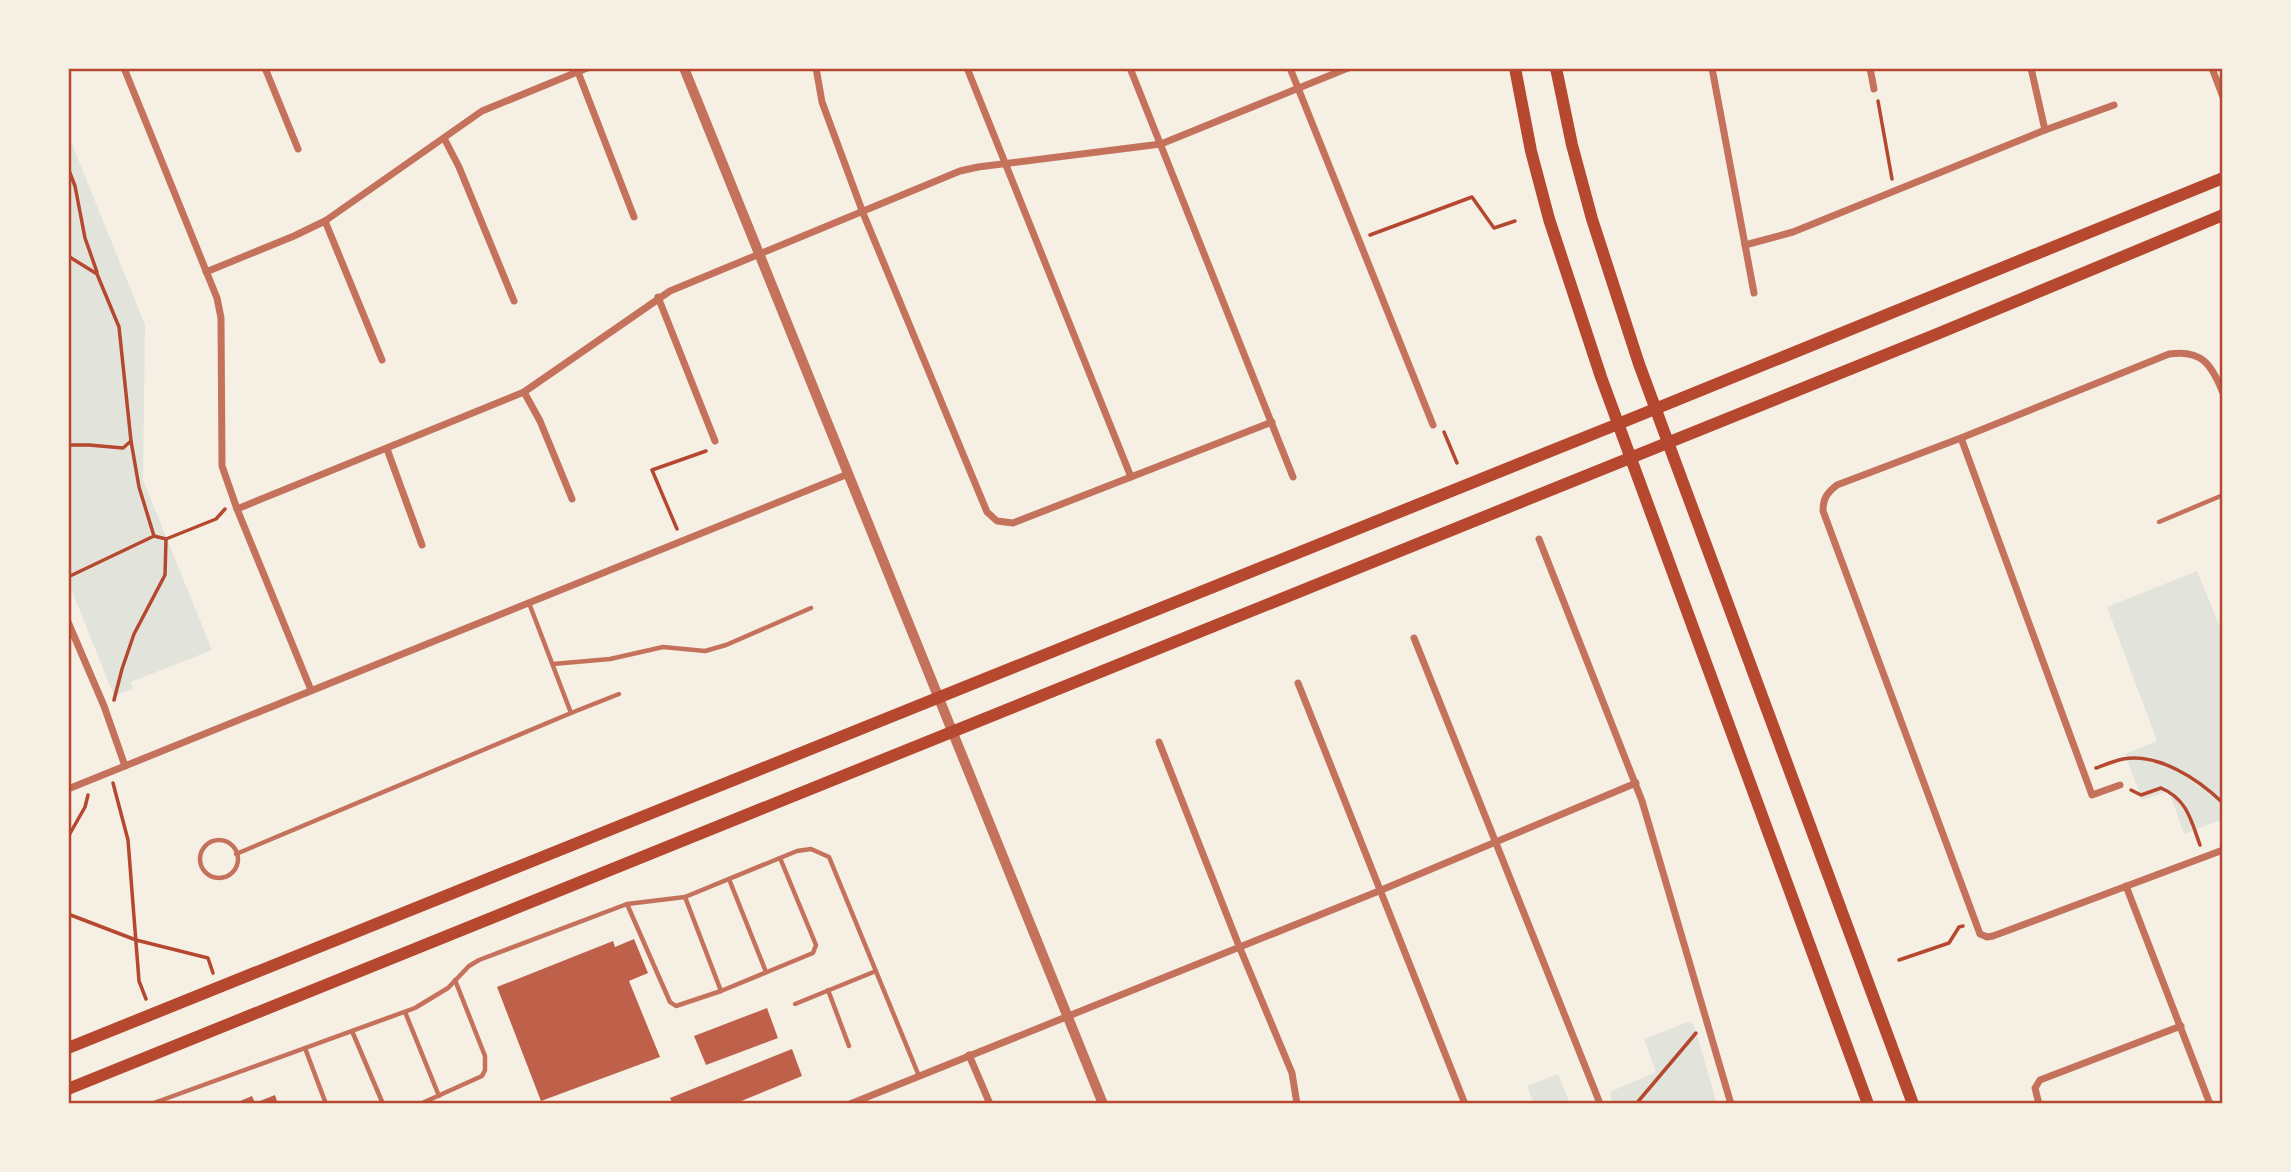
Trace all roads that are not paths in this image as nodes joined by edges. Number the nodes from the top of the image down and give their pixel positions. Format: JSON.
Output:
{"nodes":[{"id":1,"x":124,"y":68,"type":"edge"},
{"id":2,"x":265,"y":68,"type":"edge"},
{"id":3,"x":587,"y":68,"type":"edge"},
{"id":4,"x":684,"y":68,"type":"edge"},
{"id":5,"x":816,"y":68,"type":"edge"},
{"id":6,"x":967,"y":68,"type":"edge"},
{"id":7,"x":1130,"y":68,"type":"edge"},
{"id":8,"x":1290,"y":68,"type":"edge"},
{"id":9,"x":1349,"y":68,"type":"edge"},
{"id":10,"x":1515,"y":68,"type":"edge"},
{"id":11,"x":1556,"y":68,"type":"edge"},
{"id":12,"x":1712,"y":68,"type":"edge"},
{"id":13,"x":1870,"y":68,"type":"edge"},
{"id":14,"x":2031,"y":68,"type":"edge"},
{"id":15,"x":2212,"y":68,"type":"edge"},
{"id":16,"x":578,"y":72,"type":"junction"},
{"id":17,"x":1874,"y":89,"type":"road end"},
{"id":18,"x":1298,"y":90,"type":"junction"},
{"id":19,"x":2223,"y":97,"type":"edge"},
{"id":20,"x":2114,"y":105,"type":"dead end"},
{"id":21,"x":2045,"y":130,"type":"junction"},
{"id":22,"x":444,"y":138,"type":"junction"},
{"id":23,"x":1161,"y":144,"type":"junction"},
{"id":24,"x":298,"y":149,"type":"dead end"},
{"id":25,"x":1006,"y":164,"type":"junction"},
{"id":26,"x":2223,"y":178,"type":"edge"},
{"id":27,"x":863,"y":213,"type":"junction"},
{"id":28,"x":2223,"y":215,"type":"edge"},
{"id":29,"x":634,"y":217,"type":"dead end"},
{"id":30,"x":326,"y":221,"type":"junction"},
{"id":31,"x":1745,"y":245,"type":"junction"},
{"id":32,"x":759,"y":255,"type":"junction"},
{"id":33,"x":206,"y":272,"type":"junction"},
{"id":34,"x":1755,"y":293,"type":"dead end"},
{"id":35,"x":658,"y":297,"type":"junction"},
{"id":36,"x":514,"y":301,"type":"dead end"},
{"id":37,"x":382,"y":360,"type":"dead end"},
{"id":38,"x":524,"y":392,"type":"junction"},
{"id":39,"x":2223,"y":393,"type":"edge"},
{"id":40,"x":1655,"y":409,"type":"junction"},
{"id":41,"x":1272,"y":422,"type":"junction"},
{"id":42,"x":1618,"y":424,"type":"junction"},
{"id":43,"x":1433,"y":425,"type":"dead end"},
{"id":44,"x":1961,"y":438,"type":"junction"},
{"id":45,"x":715,"y":441,"type":"road end"},
{"id":46,"x":1668,"y":442,"type":"junction"},
{"id":47,"x":387,"y":449,"type":"junction"},
{"id":48,"x":1631,"y":458,"type":"junction"},
{"id":49,"x":848,"y":474,"type":"junction"},
{"id":50,"x":1131,"y":477,"type":"junction"},
{"id":51,"x":1293,"y":477,"type":"dead end"},
{"id":52,"x":2223,"y":495,"type":"edge"},
{"id":53,"x":572,"y":499,"type":"dead end"},
{"id":54,"x":237,"y":509,"type":"junction"},
{"id":55,"x":2159,"y":522,"type":"dead end"},
{"id":56,"x":1539,"y":538,"type":"dead end"},
{"id":57,"x":422,"y":545,"type":"dead end"},
{"id":58,"x":528,"y":603,"type":"junction"},
{"id":59,"x":811,"y":608,"type":"dead end"},
{"id":60,"x":68,"y":622,"type":"edge"},
{"id":61,"x":1414,"y":638,"type":"dead end"},
{"id":62,"x":553,"y":664,"type":"junction"},
{"id":63,"x":1298,"y":683,"type":"dead end"},
{"id":64,"x":311,"y":690,"type":"junction"},
{"id":65,"x":619,"y":694,"type":"dead end"},
{"id":66,"x":939,"y":697,"type":"junction"},
{"id":67,"x":571,"y":713,"type":"junction"},
{"id":68,"x":953,"y":732,"type":"junction"},
{"id":69,"x":1159,"y":742,"type":"dead end"},
{"id":70,"x":125,"y":766,"type":"junction"},
{"id":71,"x":1636,"y":783,"type":"junction"},
{"id":72,"x":2120,"y":785,"type":"road end"},
{"id":73,"x":68,"y":789,"type":"edge"},
{"id":74,"x":1495,"y":843,"type":"junction"},
{"id":75,"x":2223,"y":850,"type":"edge"},
{"id":76,"x":236,"y":854,"type":"junction"},
{"id":77,"x":780,"y":858,"type":"junction"},
{"id":78,"x":729,"y":879,"type":"junction"},
{"id":79,"x":2126,"y":886,"type":"junction"},
{"id":80,"x":1379,"y":891,"type":"junction"},
{"id":81,"x":685,"y":897,"type":"junction"},
{"id":82,"x":627,"y":904,"type":"junction"},
{"id":83,"x":1239,"y":946,"type":"junction"},
{"id":84,"x":876,"y":971,"type":"junction"},
{"id":85,"x":766,"y":972,"type":"junction"},
{"id":86,"x":454,"y":979,"type":"junction"},
{"id":87,"x":828,"y":990,"type":"junction"},
{"id":88,"x":721,"y":991,"type":"junction"},
{"id":89,"x":794,"y":1003,"type":"dead end"},
{"id":90,"x":405,"y":1012,"type":"junction"},
{"id":91,"x":1067,"y":1016,"type":"junction"},
{"id":92,"x":2181,"y":1026,"type":"junction"},
{"id":93,"x":352,"y":1031,"type":"junction"},
{"id":94,"x":849,"y":1046,"type":"dead end"},
{"id":95,"x":68,"y":1048,"type":"edge"},
{"id":96,"x":305,"y":1048,"type":"junction"},
{"id":97,"x":969,"y":1055,"type":"junction"},
{"id":98,"x":919,"y":1076,"type":"junction"},
{"id":99,"x":68,"y":1089,"type":"edge"},
{"id":100,"x":439,"y":1096,"type":"junction"},
{"id":101,"x":1599,"y":1101,"type":"dead end"},
{"id":102,"x":151,"y":1104,"type":"edge"},
{"id":103,"x":326,"y":1104,"type":"edge"},
{"id":104,"x":383,"y":1104,"type":"edge"},
{"id":105,"x":420,"y":1104,"type":"edge"},
{"id":106,"x":850,"y":1104,"type":"edge"},
{"id":107,"x":990,"y":1104,"type":"edge"},
{"id":108,"x":1102,"y":1104,"type":"edge"},
{"id":109,"x":1297,"y":1104,"type":"edge"},
{"id":110,"x":1465,"y":1104,"type":"edge"},
{"id":111,"x":1731,"y":1104,"type":"edge"},
{"id":112,"x":1868,"y":1104,"type":"edge"},
{"id":113,"x":1913,"y":1104,"type":"edge"},
{"id":114,"x":2039,"y":1104,"type":"edge"},
{"id":115,"x":2210,"y":1104,"type":"edge"}],
"edges":[{"from":1,"to":33,"type":"street"},
{"from":2,"to":24,"type":"street"},
{"from":3,"to":16,"type":"street"},
{"from":4,"to":32,"type":"street"},
{"from":5,"to":27,"type":"street"},
{"from":6,"to":25,"type":"street"},
{"from":7,"to":23,"type":"street"},
{"from":8,"to":18,"type":"street"},
{"from":9,"to":18,"type":"street"},
{"from":10,"to":42,"type":"main road"},
{"from":11,"to":40,"type":"main road"},
{"from":12,"to":31,"type":"street"},
{"from":13,"to":17,"type":"street"},
{"from":14,"to":21,"type":"street"},
{"from":15,"to":19,"type":"street"},
{"from":16,"to":22,"type":"street"},
{"from":16,"to":29,"type":"street"},
{"from":18,"to":23,"type":"street"},
{"from":18,"to":43,"type":"street"},
{"from":20,"to":21,"type":"street"},
{"from":21,"to":31,"type":"street"},
{"from":22,"to":30,"type":"street"},
{"from":22,"to":36,"type":"street"},
{"from":23,"to":25,"type":"street"},
{"from":23,"to":41,"type":"street"},
{"from":25,"to":27,"type":"street"},
{"from":25,"to":50,"type":"street"},
{"from":26,"to":40,"type":"main road"},
{"from":27,"to":32,"type":"street"},
{"from":27,"to":50,"type":"street"},
{"from":28,"to":46,"type":"main road"},
{"from":30,"to":33,"type":"street"},
{"from":30,"to":37,"type":"street"},
{"from":31,"to":34,"type":"street"},
{"from":32,"to":35,"type":"street"},
{"from":32,"to":49,"type":"street"},
{"from":33,"to":54,"type":"street"},
{"from":35,"to":38,"type":"street"},
{"from":35,"to":45,"type":"street"},
{"from":38,"to":47,"type":"street"},
{"from":38,"to":53,"type":"street"},
{"from":39,"to":44,"type":"street"},
{"from":40,"to":42,"type":"main road"},
{"from":40,"to":46,"type":"main road"},
{"from":41,"to":50,"type":"street"},
{"from":41,"to":51,"type":"street"},
{"from":42,"to":48,"type":"main road"},
{"from":42,"to":66,"type":"main road"},
{"from":44,"to":72,"type":"street"},
{"from":44,"to":79,"type":"street"},
{"from":46,"to":48,"type":"main road"},
{"from":46,"to":113,"type":"main road"},
{"from":47,"to":54,"type":"street"},
{"from":47,"to":57,"type":"street"},
{"from":48,"to":68,"type":"main road"},
{"from":48,"to":112,"type":"main road"},
{"from":49,"to":58,"type":"street"},
{"from":49,"to":66,"type":"street"},
{"from":52,"to":55,"type":"lane"},
{"from":54,"to":64,"type":"street"},
{"from":56,"to":71,"type":"street"},
{"from":58,"to":62,"type":"lane"},
{"from":58,"to":64,"type":"street"},
{"from":59,"to":62,"type":"lane"},
{"from":60,"to":70,"type":"street"},
{"from":61,"to":74,"type":"street"},
{"from":62,"to":67,"type":"lane"},
{"from":63,"to":80,"type":"street"},
{"from":64,"to":70,"type":"street"},
{"from":65,"to":67,"type":"lane"},
{"from":66,"to":68,"type":"street"},
{"from":66,"to":95,"type":"main road"},
{"from":67,"to":76,"type":"lane"},
{"from":68,"to":91,"type":"street"},
{"from":68,"to":99,"type":"main road"},
{"from":69,"to":83,"type":"street"},
{"from":70,"to":73,"type":"street"},
{"from":71,"to":74,"type":"street"},
{"from":71,"to":111,"type":"street"},
{"from":74,"to":80,"type":"street"},
{"from":74,"to":101,"type":"street"},
{"from":75,"to":79,"type":"street"},
{"from":76,"to":76,"type":"lane"},
{"from":77,"to":78,"type":"lane"},
{"from":77,"to":84,"type":"lane"},
{"from":77,"to":85,"type":"lane"},
{"from":78,"to":81,"type":"lane"},
{"from":78,"to":85,"type":"lane"},
{"from":79,"to":92,"type":"street"},
{"from":80,"to":83,"type":"street"},
{"from":80,"to":110,"type":"street"},
{"from":81,"to":82,"type":"lane"},
{"from":81,"to":88,"type":"lane"},
{"from":82,"to":86,"type":"lane"},
{"from":82,"to":88,"type":"lane"},
{"from":83,"to":91,"type":"street"},
{"from":83,"to":109,"type":"street"},
{"from":84,"to":87,"type":"lane"},
{"from":84,"to":98,"type":"lane"},
{"from":85,"to":88,"type":"lane"},
{"from":86,"to":90,"type":"lane"},
{"from":86,"to":100,"type":"lane"},
{"from":87,"to":89,"type":"lane"},
{"from":87,"to":94,"type":"lane"},
{"from":90,"to":93,"type":"lane"},
{"from":90,"to":100,"type":"lane"},
{"from":91,"to":97,"type":"street"},
{"from":91,"to":108,"type":"street"},
{"from":92,"to":114,"type":"street"},
{"from":92,"to":115,"type":"street"},
{"from":93,"to":96,"type":"lane"},
{"from":93,"to":104,"type":"lane"},
{"from":96,"to":102,"type":"lane"},
{"from":96,"to":103,"type":"lane"},
{"from":97,"to":98,"type":"street"},
{"from":97,"to":107,"type":"street"},
{"from":98,"to":106,"type":"street"},
{"from":100,"to":105,"type":"lane"}]}
